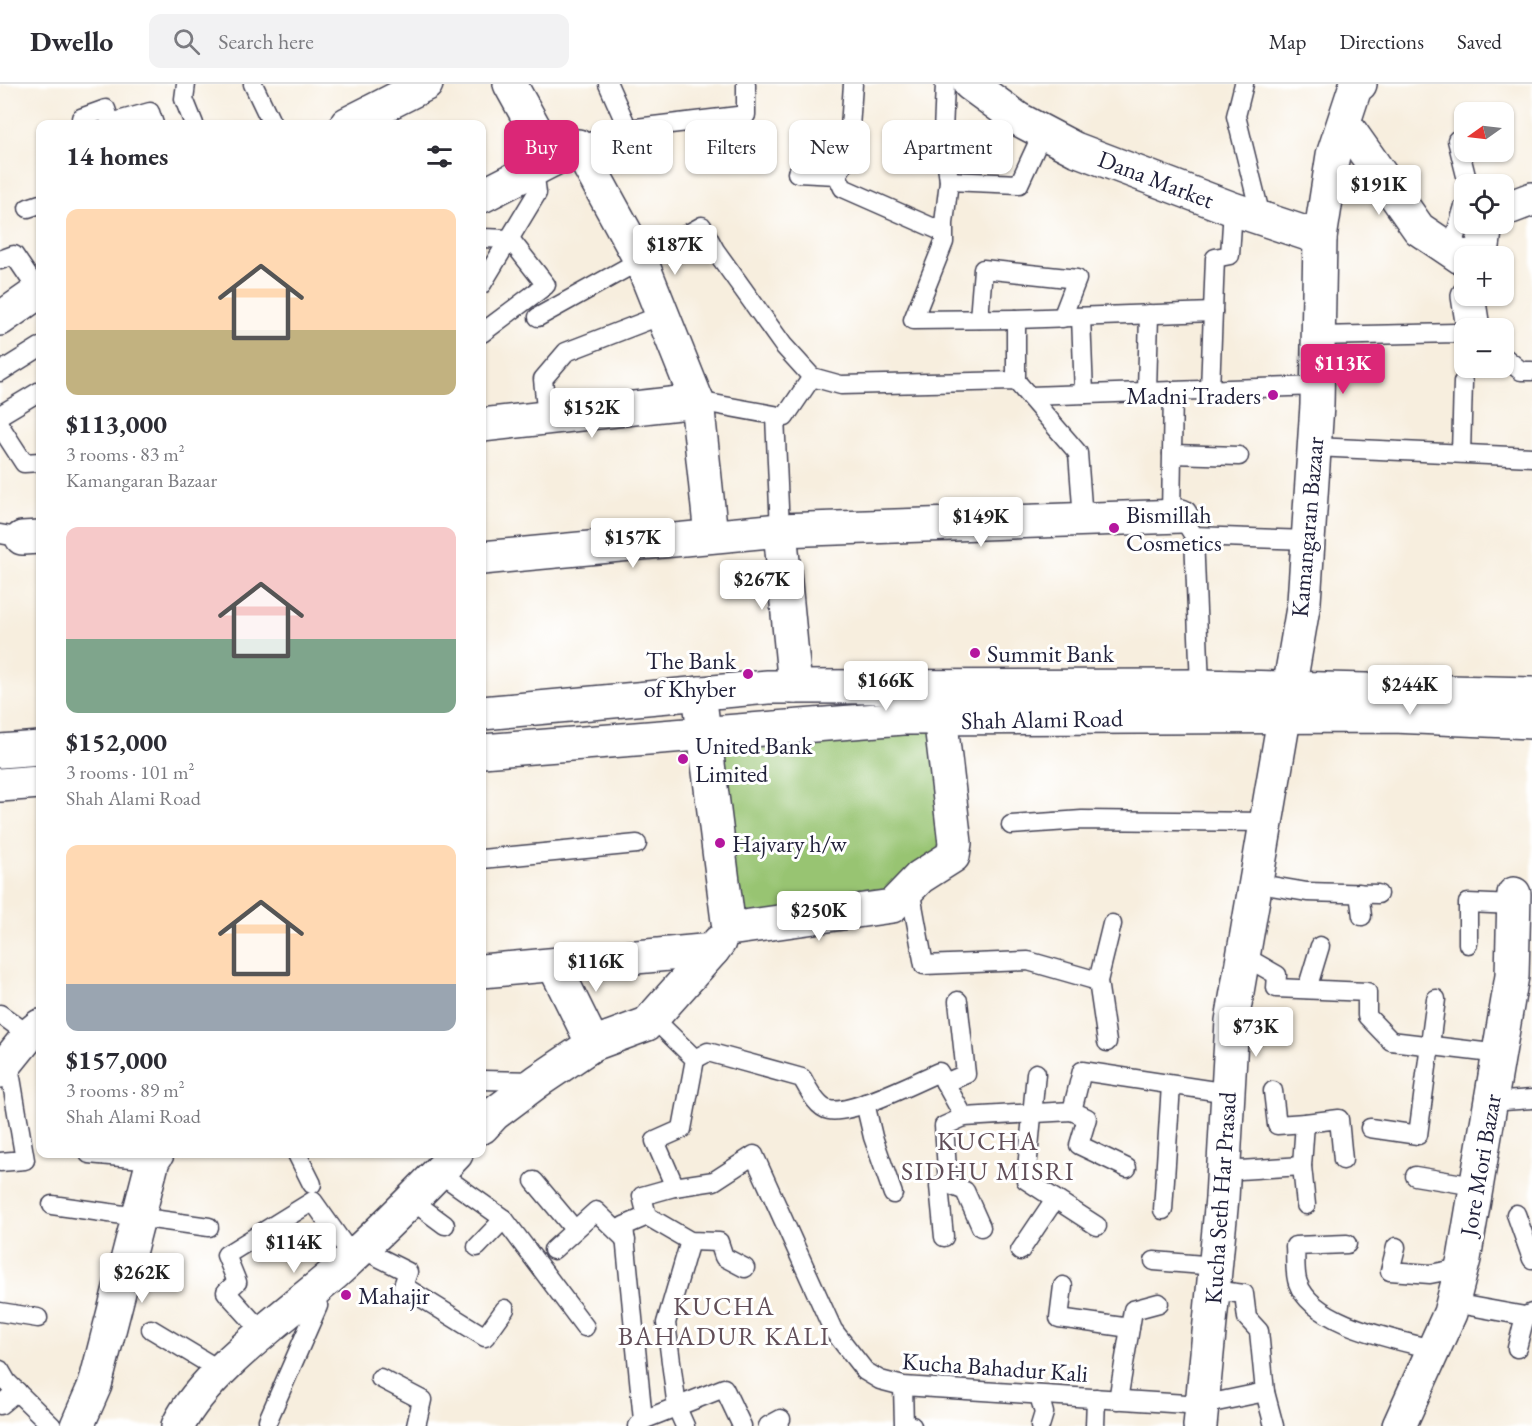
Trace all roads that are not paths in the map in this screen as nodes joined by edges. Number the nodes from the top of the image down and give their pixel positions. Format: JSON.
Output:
{"nodes":[{"id":1,"x":186,"y":84,"type":"edge"},
{"id":2,"x":253,"y":84,"type":"edge"},
{"id":3,"x":426,"y":84,"type":"edge"},
{"id":4,"x":510,"y":84,"type":"edge"},
{"id":5,"x":608,"y":84,"type":"edge"},
{"id":6,"x":746,"y":84,"type":"edge"},
{"id":7,"x":853,"y":84,"type":"edge"},
{"id":8,"x":945,"y":84,"type":"edge"},
{"id":9,"x":970,"y":84,"type":"edge"},
{"id":10,"x":1244,"y":84,"type":"edge"},
{"id":11,"x":1360,"y":84,"type":"edge"},
{"id":12,"x":81,"y":118,"type":"dead end"},
{"id":13,"x":110,"y":120,"type":"edge"},
{"id":14,"x":124,"y":120,"type":"edge"},
{"id":15,"x":153,"y":120,"type":"edge"},
{"id":16,"x":192,"y":120,"type":"edge"},
{"id":17,"x":270,"y":120,"type":"edge"},
{"id":18,"x":355,"y":120,"type":"edge"},
{"id":19,"x":532,"y":120,"type":"edge"},
{"id":20,"x":624,"y":120,"type":"edge"},
{"id":21,"x":673,"y":124,"type":"edge"},
{"id":22,"x":1345,"y":124,"type":"junction"},
{"id":23,"x":1043,"y":132,"type":"junction"},
{"id":24,"x":524,"y":174,"type":"edge"},
{"id":25,"x":547,"y":174,"type":"edge"},
{"id":26,"x":568,"y":174,"type":"edge"},
{"id":27,"x":797,"y":174,"type":"dead end"},
{"id":28,"x":837,"y":175,"type":"junction"},
{"id":29,"x":949,"y":181,"type":"junction"},
{"id":30,"x":486,"y":194,"type":"edge"},
{"id":31,"x":1532,"y":199,"type":"edge"},
{"id":32,"x":1514,"y":206,"type":"edge"},
{"id":33,"x":1247,"y":213,"type":"junction"},
{"id":34,"x":944,"y":227,"type":"junction"},
{"id":35,"x":486,"y":237,"type":"edge"},
{"id":36,"x":1320,"y":238,"type":"junction"},
{"id":37,"x":510,"y":239,"type":"junction"},
{"id":38,"x":1454,"y":251,"type":"edge"},
{"id":39,"x":0,"y":260,"type":"edge"},
{"id":40,"x":641,"y":261,"type":"junction"},
{"id":41,"x":486,"y":278,"type":"edge"},
{"id":42,"x":36,"y":285,"type":"edge"},
{"id":43,"x":36,"y":294,"type":"edge"},
{"id":44,"x":1213,"y":312,"type":"junction"},
{"id":45,"x":1149,"y":314,"type":"junction"},
{"id":46,"x":662,"y":315,"type":"junction"},
{"id":47,"x":538,"y":317,"type":"dead end"},
{"id":48,"x":1081,"y":317,"type":"junction"},
{"id":49,"x":1062,"y":318,"type":"junction"},
{"id":50,"x":0,"y":319,"type":"edge"},
{"id":51,"x":1016,"y":319,"type":"junction"},
{"id":52,"x":979,"y":320,"type":"junction"},
{"id":53,"x":486,"y":330,"type":"edge"},
{"id":54,"x":1454,"y":333,"type":"edge"},
{"id":55,"x":1318,"y":336,"type":"junction"},
{"id":56,"x":36,"y":350,"type":"edge"},
{"id":57,"x":1514,"y":365,"type":"edge"},
{"id":58,"x":1532,"y":371,"type":"edge"},
{"id":59,"x":0,"y":372,"type":"edge"},
{"id":60,"x":812,"y":377,"type":"junction"},
{"id":61,"x":1016,"y":381,"type":"junction"},
{"id":62,"x":1463,"y":382,"type":"dead end"},
{"id":63,"x":1317,"y":386,"type":"junction"},
{"id":64,"x":1210,"y":390,"type":"junction"},
{"id":65,"x":1173,"y":391,"type":"junction"},
{"id":66,"x":1147,"y":392,"type":"junction"},
{"id":67,"x":36,"y":393,"type":"edge"},
{"id":68,"x":1084,"y":394,"type":"junction"},
{"id":69,"x":1030,"y":396,"type":"junction"},
{"id":70,"x":697,"y":401,"type":"junction"},
{"id":71,"x":0,"y":415,"type":"edge"},
{"id":72,"x":775,"y":416,"type":"junction"},
{"id":73,"x":547,"y":418,"type":"junction"},
{"id":74,"x":486,"y":424,"type":"edge"},
{"id":75,"x":0,"y":426,"type":"edge"},
{"id":76,"x":1314,"y":447,"type":"junction"},
{"id":77,"x":1461,"y":453,"type":"junction"},
{"id":78,"x":1172,"y":454,"type":"junction"},
{"id":79,"x":1239,"y":456,"type":"dead end"},
{"id":80,"x":1532,"y":457,"type":"edge"},
{"id":81,"x":36,"y":462,"type":"edge"},
{"id":82,"x":1083,"y":519,"type":"junction"},
{"id":83,"x":1182,"y":523,"type":"junction"},
{"id":84,"x":780,"y":530,"type":"junction"},
{"id":85,"x":711,"y":536,"type":"junction"},
{"id":86,"x":1308,"y":540,"type":"junction"},
{"id":87,"x":486,"y":558,"type":"edge"},
{"id":88,"x":936,"y":686,"type":"junction"},
{"id":89,"x":1200,"y":686,"type":"junction"},
{"id":90,"x":795,"y":687,"type":"junction"},
{"id":91,"x":699,"y":693,"type":"junction"},
{"id":92,"x":1532,"y":694,"type":"edge"},
{"id":93,"x":1287,"y":701,"type":"junction"},
{"id":94,"x":486,"y":713,"type":"edge"},
{"id":95,"x":941,"y":720,"type":"junction"},
{"id":96,"x":1532,"y":722,"type":"edge"},
{"id":97,"x":703,"y":736,"type":"junction"},
{"id":98,"x":36,"y":748,"type":"edge"},
{"id":99,"x":486,"y":751,"type":"edge"},
{"id":100,"x":0,"y":752,"type":"edge"},
{"id":101,"x":36,"y":782,"type":"edge"},
{"id":102,"x":0,"y":785,"type":"edge"},
{"id":103,"x":1267,"y":822,"type":"junction"},
{"id":104,"x":1011,"y":825,"type":"dead end"},
{"id":105,"x":637,"y":844,"type":"dead end"},
{"id":106,"x":486,"y":859,"type":"edge"},
{"id":107,"x":1254,"y":884,"type":"junction"},
{"id":108,"x":910,"y":889,"type":"junction"},
{"id":109,"x":1359,"y":893,"type":"junction"},
{"id":110,"x":1378,"y":894,"type":"dead end"},
{"id":111,"x":1520,"y":898,"type":"edge"},
{"id":112,"x":1362,"y":916,"type":"dead end"},
{"id":113,"x":1112,"y":924,"type":"dead end"},
{"id":114,"x":721,"y":939,"type":"junction"},
{"id":115,"x":1468,"y":944,"type":"dead end"},
{"id":116,"x":1320,"y":946,"type":"dead end"},
{"id":117,"x":1242,"y":955,"type":"junction"},
{"id":118,"x":554,"y":965,"type":"junction"},
{"id":119,"x":486,"y":972,"type":"edge"},
{"id":120,"x":1522,"y":976,"type":"edge"},
{"id":121,"x":1098,"y":981,"type":"junction"},
{"id":122,"x":1307,"y":990,"type":"junction"},
{"id":123,"x":1436,"y":999,"type":"dead end"},
{"id":124,"x":958,"y":1001,"type":"dead end"},
{"id":125,"x":0,"y":1014,"type":"edge"},
{"id":126,"x":652,"y":1017,"type":"junction"},
{"id":127,"x":35,"y":1030,"type":"edge"},
{"id":128,"x":1107,"y":1042,"type":"dead end"},
{"id":129,"x":593,"y":1044,"type":"junction"},
{"id":130,"x":1429,"y":1047,"type":"junction"},
{"id":131,"x":1500,"y":1054,"type":"junction"},
{"id":132,"x":695,"y":1059,"type":"junction"},
{"id":133,"x":4,"y":1066,"type":"edge"},
{"id":134,"x":1036,"y":1073,"type":"dead end"},
{"id":135,"x":486,"y":1080,"type":"edge"},
{"id":136,"x":538,"y":1081,"type":"junction"},
{"id":137,"x":945,"y":1083,"type":"junction"},
{"id":138,"x":1171,"y":1085,"type":"junction"},
{"id":139,"x":1273,"y":1091,"type":"dead end"},
{"id":140,"x":1228,"y":1093,"type":"junction"},
{"id":141,"x":1532,"y":1099,"type":"edge"},
{"id":142,"x":1490,"y":1102,"type":"junction"},
{"id":143,"x":865,"y":1103,"type":"junction"},
{"id":144,"x":1072,"y":1111,"type":"junction"},
{"id":145,"x":1032,"y":1113,"type":"junction"},
{"id":146,"x":964,"y":1117,"type":"junction"},
{"id":147,"x":486,"y":1123,"type":"edge"},
{"id":148,"x":1305,"y":1123,"type":"junction"},
{"id":149,"x":1370,"y":1128,"type":"dead end"},
{"id":150,"x":154,"y":1158,"type":"edge"},
{"id":151,"x":299,"y":1158,"type":"edge"},
{"id":152,"x":1343,"y":1160,"type":"dead end"},
{"id":153,"x":0,"y":1162,"type":"edge"},
{"id":154,"x":447,"y":1163,"type":"edge"},
{"id":155,"x":1302,"y":1166,"type":"junction"},
{"id":156,"x":1127,"y":1168,"type":"dead end"},
{"id":157,"x":1224,"y":1171,"type":"junction"},
{"id":158,"x":1415,"y":1176,"type":"dead end"},
{"id":159,"x":534,"y":1181,"type":"dead end"},
{"id":160,"x":312,"y":1184,"type":"dead end"},
{"id":161,"x":948,"y":1184,"type":"junction"},
{"id":162,"x":1475,"y":1186,"type":"junction"},
{"id":163,"x":675,"y":1187,"type":"junction"},
{"id":164,"x":893,"y":1194,"type":"dead end"},
{"id":165,"x":410,"y":1199,"type":"junction"},
{"id":166,"x":1055,"y":1199,"type":"junction"},
{"id":167,"x":1306,"y":1204,"type":"dead end"},
{"id":168,"x":52,"y":1205,"type":"dead end"},
{"id":169,"x":1163,"y":1210,"type":"dead end"},
{"id":170,"x":1516,"y":1214,"type":"dead end"},
{"id":171,"x":647,"y":1216,"type":"junction"},
{"id":172,"x":138,"y":1218,"type":"junction"},
{"id":173,"x":504,"y":1219,"type":"junction"},
{"id":174,"x":445,"y":1225,"type":"dead end"},
{"id":175,"x":1096,"y":1226,"type":"dead end"},
{"id":176,"x":209,"y":1227,"type":"dead end"},
{"id":177,"x":981,"y":1227,"type":"dead end"},
{"id":178,"x":575,"y":1230,"type":"junction"},
{"id":179,"x":944,"y":1237,"type":"dead end"},
{"id":180,"x":626,"y":1240,"type":"junction"},
{"id":181,"x":690,"y":1241,"type":"junction"},
{"id":182,"x":1347,"y":1244,"type":"dead end"},
{"id":183,"x":477,"y":1247,"type":"dead end"},
{"id":184,"x":1396,"y":1247,"type":"dead end"},
{"id":185,"x":553,"y":1250,"type":"dead end"},
{"id":186,"x":1020,"y":1251,"type":"dead end"},
{"id":187,"x":356,"y":1252,"type":"junction"},
{"id":188,"x":1531,"y":1252,"type":"edge"},
{"id":189,"x":1154,"y":1261,"type":"dead end"},
{"id":190,"x":744,"y":1268,"type":"dead end"},
{"id":191,"x":1461,"y":1268,"type":"junction"},
{"id":192,"x":1214,"y":1278,"type":"junction"},
{"id":193,"x":1063,"y":1286,"type":"dead end"},
{"id":194,"x":307,"y":1296,"type":"junction"},
{"id":195,"x":1159,"y":1303,"type":"dead end"},
{"id":196,"x":1453,"y":1303,"type":"junction"},
{"id":197,"x":505,"y":1309,"type":"dead end"},
{"id":198,"x":0,"y":1312,"type":"edge"},
{"id":199,"x":1528,"y":1315,"type":"edge"},
{"id":200,"x":38,"y":1318,"type":"dead end"},
{"id":201,"x":585,"y":1328,"type":"dead end"},
{"id":202,"x":1130,"y":1328,"type":"junction"},
{"id":203,"x":151,"y":1329,"type":"dead end"},
{"id":204,"x":264,"y":1334,"type":"junction"},
{"id":205,"x":1517,"y":1348,"type":"dead end"},
{"id":206,"x":1432,"y":1349,"type":"junction"},
{"id":207,"x":0,"y":1370,"type":"edge"},
{"id":208,"x":221,"y":1371,"type":"junction"},
{"id":209,"x":380,"y":1378,"type":"dead end"},
{"id":210,"x":903,"y":1386,"type":"junction"},
{"id":211,"x":17,"y":1391,"type":"junction"},
{"id":212,"x":1265,"y":1392,"type":"junction"},
{"id":213,"x":1039,"y":1395,"type":"junction"},
{"id":214,"x":1096,"y":1398,"type":"junction"},
{"id":215,"x":1118,"y":1400,"type":"junction"},
{"id":216,"x":0,"y":1405,"type":"edge"},
{"id":217,"x":677,"y":1408,"type":"junction"},
{"id":218,"x":1201,"y":1415,"type":"edge"},
{"id":219,"x":268,"y":1420,"type":"dead end"},
{"id":220,"x":641,"y":1423,"type":"edge"},
{"id":221,"x":52,"y":1426,"type":"edge"},
{"id":222,"x":77,"y":1426,"type":"edge"},
{"id":223,"x":178,"y":1426,"type":"edge"},
{"id":224,"x":416,"y":1426,"type":"edge"},
{"id":225,"x":686,"y":1426,"type":"edge"},
{"id":226,"x":742,"y":1426,"type":"edge"},
{"id":227,"x":912,"y":1426,"type":"edge"},
{"id":228,"x":1040,"y":1426,"type":"edge"},
{"id":229,"x":1095,"y":1426,"type":"edge"},
{"id":230,"x":1274,"y":1426,"type":"edge"},
{"id":231,"x":1399,"y":1426,"type":"edge"}],
"edges":[{"from":1,"to":16,"type":"lane"},
{"from":2,"to":17,"type":"lane"},
{"from":3,"to":18,"type":"street"},
{"from":4,"to":19,"type":"street"},
{"from":5,"to":20,"type":"lane"},
{"from":6,"to":21,"type":"lane"},
{"from":7,"to":28,"type":"lane"},
{"from":8,"to":29,"type":"lane"},
{"from":9,"to":23,"type":"street","name":"Dana Market"},
{"from":10,"to":33,"type":"lane"},
{"from":11,"to":22,"type":"street","name":"Kamangaran Bazaar"},
{"from":12,"to":13,"type":"lane"},
{"from":14,"to":15,"type":"lane"},
{"from":22,"to":36,"type":"street","name":"Kamangaran Bazaar"},
{"from":22,"to":38,"type":"street"},
{"from":23,"to":29,"type":"lane"},
{"from":23,"to":33,"type":"street","name":"Dana Market"},
{"from":24,"to":30,"type":"street"},
{"from":25,"to":37,"type":"lane"},
{"from":26,"to":40,"type":"street"},
{"from":27,"to":28,"type":"lane"},
{"from":28,"to":34,"type":"lane"},
{"from":29,"to":34,"type":"lane"},
{"from":31,"to":32,"type":"street"},
{"from":33,"to":36,"type":"street","name":"Dana Market"},
{"from":33,"to":44,"type":"lane"},
{"from":34,"to":52,"type":"lane"},
{"from":35,"to":37,"type":"lane"},
{"from":36,"to":55,"type":"street","name":"Kamangaran Bazaar"},
{"from":37,"to":41,"type":"lane"},
{"from":37,"to":53,"type":"lane"},
{"from":39,"to":42,"type":"lane"},
{"from":40,"to":46,"type":"street"},
{"from":40,"to":47,"type":"lane"},
{"from":40,"to":60,"type":"lane"},
{"from":43,"to":50,"type":"street"},
{"from":44,"to":45,"type":"lane"},
{"from":44,"to":64,"type":"lane"},
{"from":45,"to":48,"type":"lane"},
{"from":45,"to":66,"type":"lane"},
{"from":46,"to":70,"type":"street"},
{"from":46,"to":73,"type":"lane"},
{"from":48,"to":49,"type":"lane"},
{"from":48,"to":68,"type":"lane"},
{"from":49,"to":51,"type":"lane"},
{"from":49,"to":52,"type":"lane"},
{"from":51,"to":52,"type":"lane"},
{"from":51,"to":61,"type":"lane"},
{"from":54,"to":55,"type":"lane"},
{"from":55,"to":63,"type":"street","name":"Kamangaran Bazaar"},
{"from":56,"to":59,"type":"lane"},
{"from":57,"to":58,"type":"lane"},
{"from":60,"to":61,"type":"lane"},
{"from":60,"to":72,"type":"lane"},
{"from":61,"to":69,"type":"lane"},
{"from":62,"to":77,"type":"lane"},
{"from":63,"to":64,"type":"lane"},
{"from":63,"to":76,"type":"street","name":"Kamangaran Bazaar"},
{"from":64,"to":65,"type":"lane"},
{"from":65,"to":66,"type":"lane"},
{"from":65,"to":78,"type":"lane"},
{"from":66,"to":68,"type":"lane"},
{"from":67,"to":71,"type":"lane"},
{"from":68,"to":69,"type":"lane"},
{"from":69,"to":82,"type":"lane"},
{"from":70,"to":72,"type":"lane"},
{"from":70,"to":73,"type":"street"},
{"from":70,"to":85,"type":"street"},
{"from":72,"to":84,"type":"lane"},
{"from":73,"to":74,"type":"street"},
{"from":75,"to":81,"type":"lane"},
{"from":76,"to":77,"type":"lane"},
{"from":76,"to":86,"type":"street","name":"Kamangaran Bazaar"},
{"from":77,"to":80,"type":"lane"},
{"from":78,"to":79,"type":"lane"},
{"from":78,"to":83,"type":"lane"},
{"from":82,"to":83,"type":"street"},
{"from":82,"to":84,"type":"street"},
{"from":83,"to":86,"type":"lane"},
{"from":83,"to":89,"type":"lane"},
{"from":84,"to":85,"type":"street"},
{"from":84,"to":90,"type":"street"},
{"from":85,"to":87,"type":"street"},
{"from":86,"to":93,"type":"street","name":"Kamangaran Bazaar"},
{"from":88,"to":89,"type":"street","name":"Shah Alami Road"},
{"from":88,"to":90,"type":"street","name":"Shah Alami Road"},
{"from":88,"to":95,"type":"street"},
{"from":89,"to":93,"type":"street","name":"Shah Alami Road"},
{"from":90,"to":91,"type":"street","name":"Shah Alami Road"},
{"from":91,"to":94,"type":"street","name":"Shah Alami Road"},
{"from":91,"to":97,"type":"street"},
{"from":92,"to":93,"type":"street","name":"Shah Alami Road"},
{"from":93,"to":95,"type":"street","name":"Shah Alami Road"},
{"from":93,"to":96,"type":"street","name":"Shah Alami Road"},
{"from":93,"to":103,"type":"street","name":"Kucha Seth Har Prasad"},
{"from":95,"to":97,"type":"street","name":"Shah Alami Road"},
{"from":95,"to":108,"type":"street"},
{"from":97,"to":99,"type":"street","name":"Shah Alami Road"},
{"from":97,"to":114,"type":"street"},
{"from":98,"to":100,"type":"street"},
{"from":101,"to":102,"type":"street"},
{"from":103,"to":104,"type":"lane"},
{"from":103,"to":107,"type":"street","name":"Kucha Seth Har Prasad"},
{"from":105,"to":106,"type":"lane"},
{"from":107,"to":109,"type":"lane"},
{"from":107,"to":117,"type":"street","name":"Kucha Seth Har Prasad"},
{"from":108,"to":114,"type":"street"},
{"from":108,"to":121,"type":"lane"},
{"from":109,"to":110,"type":"lane"},
{"from":109,"to":112,"type":"lane"},
{"from":111,"to":115,"type":"lane"},
{"from":111,"to":120,"type":"street","name":"Jore Mori Bazar"},
{"from":113,"to":121,"type":"lane"},
{"from":114,"to":118,"type":"street"},
{"from":114,"to":126,"type":"street"},
{"from":116,"to":122,"type":"lane"},
{"from":117,"to":122,"type":"lane"},
{"from":117,"to":140,"type":"street","name":"Kucha Seth Har Prasad"},
{"from":118,"to":119,"type":"street"},
{"from":118,"to":129,"type":"street"},
{"from":120,"to":131,"type":"street","name":"Jore Mori Bazar"},
{"from":121,"to":128,"type":"lane"},
{"from":122,"to":130,"type":"lane"},
{"from":123,"to":130,"type":"lane"},
{"from":124,"to":137,"type":"lane"},
{"from":125,"to":127,"type":"lane"},
{"from":126,"to":129,"type":"street"},
{"from":126,"to":132,"type":"lane"},
{"from":127,"to":133,"type":"street"},
{"from":129,"to":136,"type":"street"},
{"from":130,"to":131,"type":"lane"},
{"from":130,"to":149,"type":"lane"},
{"from":131,"to":142,"type":"street","name":"Jore Mori Bazar"},
{"from":132,"to":143,"type":"lane"},
{"from":132,"to":163,"type":"lane"},
{"from":133,"to":153,"type":"lane"},
{"from":134,"to":145,"type":"lane"},
{"from":135,"to":136,"type":"lane"},
{"from":136,"to":147,"type":"street"},
{"from":137,"to":143,"type":"lane"},
{"from":137,"to":146,"type":"lane"},
{"from":138,"to":140,"type":"lane"},
{"from":138,"to":144,"type":"lane"},
{"from":138,"to":169,"type":"lane"},
{"from":139,"to":148,"type":"lane"},
{"from":140,"to":157,"type":"street","name":"Kucha Seth Har Prasad"},
{"from":141,"to":142,"type":"lane"},
{"from":142,"to":162,"type":"street","name":"Jore Mori Bazar"},
{"from":143,"to":164,"type":"lane"},
{"from":144,"to":145,"type":"lane"},
{"from":144,"to":156,"type":"lane"},
{"from":145,"to":146,"type":"lane"},
{"from":145,"to":166,"type":"lane"},
{"from":146,"to":161,"type":"lane"},
{"from":148,"to":152,"type":"lane"},
{"from":148,"to":155,"type":"lane"},
{"from":150,"to":172,"type":"street"},
{"from":151,"to":160,"type":"lane"},
{"from":154,"to":165,"type":"street"},
{"from":154,"to":173,"type":"lane"},
{"from":155,"to":157,"type":"lane"},
{"from":155,"to":167,"type":"lane"},
{"from":157,"to":192,"type":"street","name":"Kucha Seth Har Prasad"},
{"from":158,"to":162,"type":"lane"},
{"from":159,"to":178,"type":"lane"},
{"from":161,"to":177,"type":"lane"},
{"from":161,"to":179,"type":"lane"},
{"from":162,"to":191,"type":"street","name":"Jore Mori Bazar"},
{"from":163,"to":171,"type":"lane"},
{"from":163,"to":210,"type":"lane","name":"Kucha Bahadur Kali"},
{"from":165,"to":174,"type":"lane"},
{"from":165,"to":187,"type":"street"},
{"from":166,"to":175,"type":"lane"},
{"from":166,"to":186,"type":"lane"},
{"from":168,"to":172,"type":"lane"},
{"from":170,"to":188,"type":"lane"},
{"from":171,"to":180,"type":"lane"},
{"from":171,"to":181,"type":"lane"},
{"from":172,"to":176,"type":"lane"},
{"from":172,"to":222,"type":"street"},
{"from":173,"to":183,"type":"lane"},
{"from":173,"to":201,"type":"lane"},
{"from":178,"to":180,"type":"lane"},
{"from":178,"to":185,"type":"lane"},
{"from":180,"to":220,"type":"lane"},
{"from":181,"to":190,"type":"lane"},
{"from":181,"to":217,"type":"lane"},
{"from":182,"to":206,"type":"lane"},
{"from":184,"to":191,"type":"lane"},
{"from":187,"to":194,"type":"street"},
{"from":187,"to":197,"type":"lane"},
{"from":187,"to":204,"type":"lane"},
{"from":189,"to":192,"type":"lane"},
{"from":191,"to":196,"type":"street","name":"Jore Mori Bazar"},
{"from":192,"to":212,"type":"lane"},
{"from":192,"to":218,"type":"street","name":"Kucha Seth Har Prasad"},
{"from":193,"to":202,"type":"lane"},
{"from":194,"to":204,"type":"street"},
{"from":194,"to":219,"type":"lane"},
{"from":195,"to":202,"type":"lane"},
{"from":196,"to":199,"type":"lane"},
{"from":196,"to":206,"type":"street","name":"Jore Mori Bazar"},
{"from":198,"to":200,"type":"lane"},
{"from":199,"to":205,"type":"lane"},
{"from":202,"to":215,"type":"lane"},
{"from":203,"to":208,"type":"lane"},
{"from":204,"to":208,"type":"street"},
{"from":206,"to":231,"type":"street","name":"Jore Mori Bazar"},
{"from":207,"to":211,"type":"lane"},
{"from":208,"to":223,"type":"street"},
{"from":209,"to":224,"type":"lane"},
{"from":210,"to":213,"type":"lane","name":"Kucha Bahadur Kali"},
{"from":210,"to":227,"type":"lane"},
{"from":211,"to":216,"type":"lane"},
{"from":211,"to":221,"type":"lane"},
{"from":212,"to":218,"type":"lane","name":"Kucha Bahadur Kali"},
{"from":212,"to":230,"type":"lane"},
{"from":213,"to":214,"type":"lane","name":"Kucha Bahadur Kali"},
{"from":213,"to":228,"type":"lane"},
{"from":214,"to":215,"type":"lane","name":"Kucha Bahadur Kali"},
{"from":214,"to":229,"type":"lane"},
{"from":215,"to":218,"type":"lane","name":"Kucha Bahadur Kali"},
{"from":217,"to":220,"type":"lane"},
{"from":217,"to":225,"type":"lane"},
{"from":217,"to":226,"type":"lane"}]}
